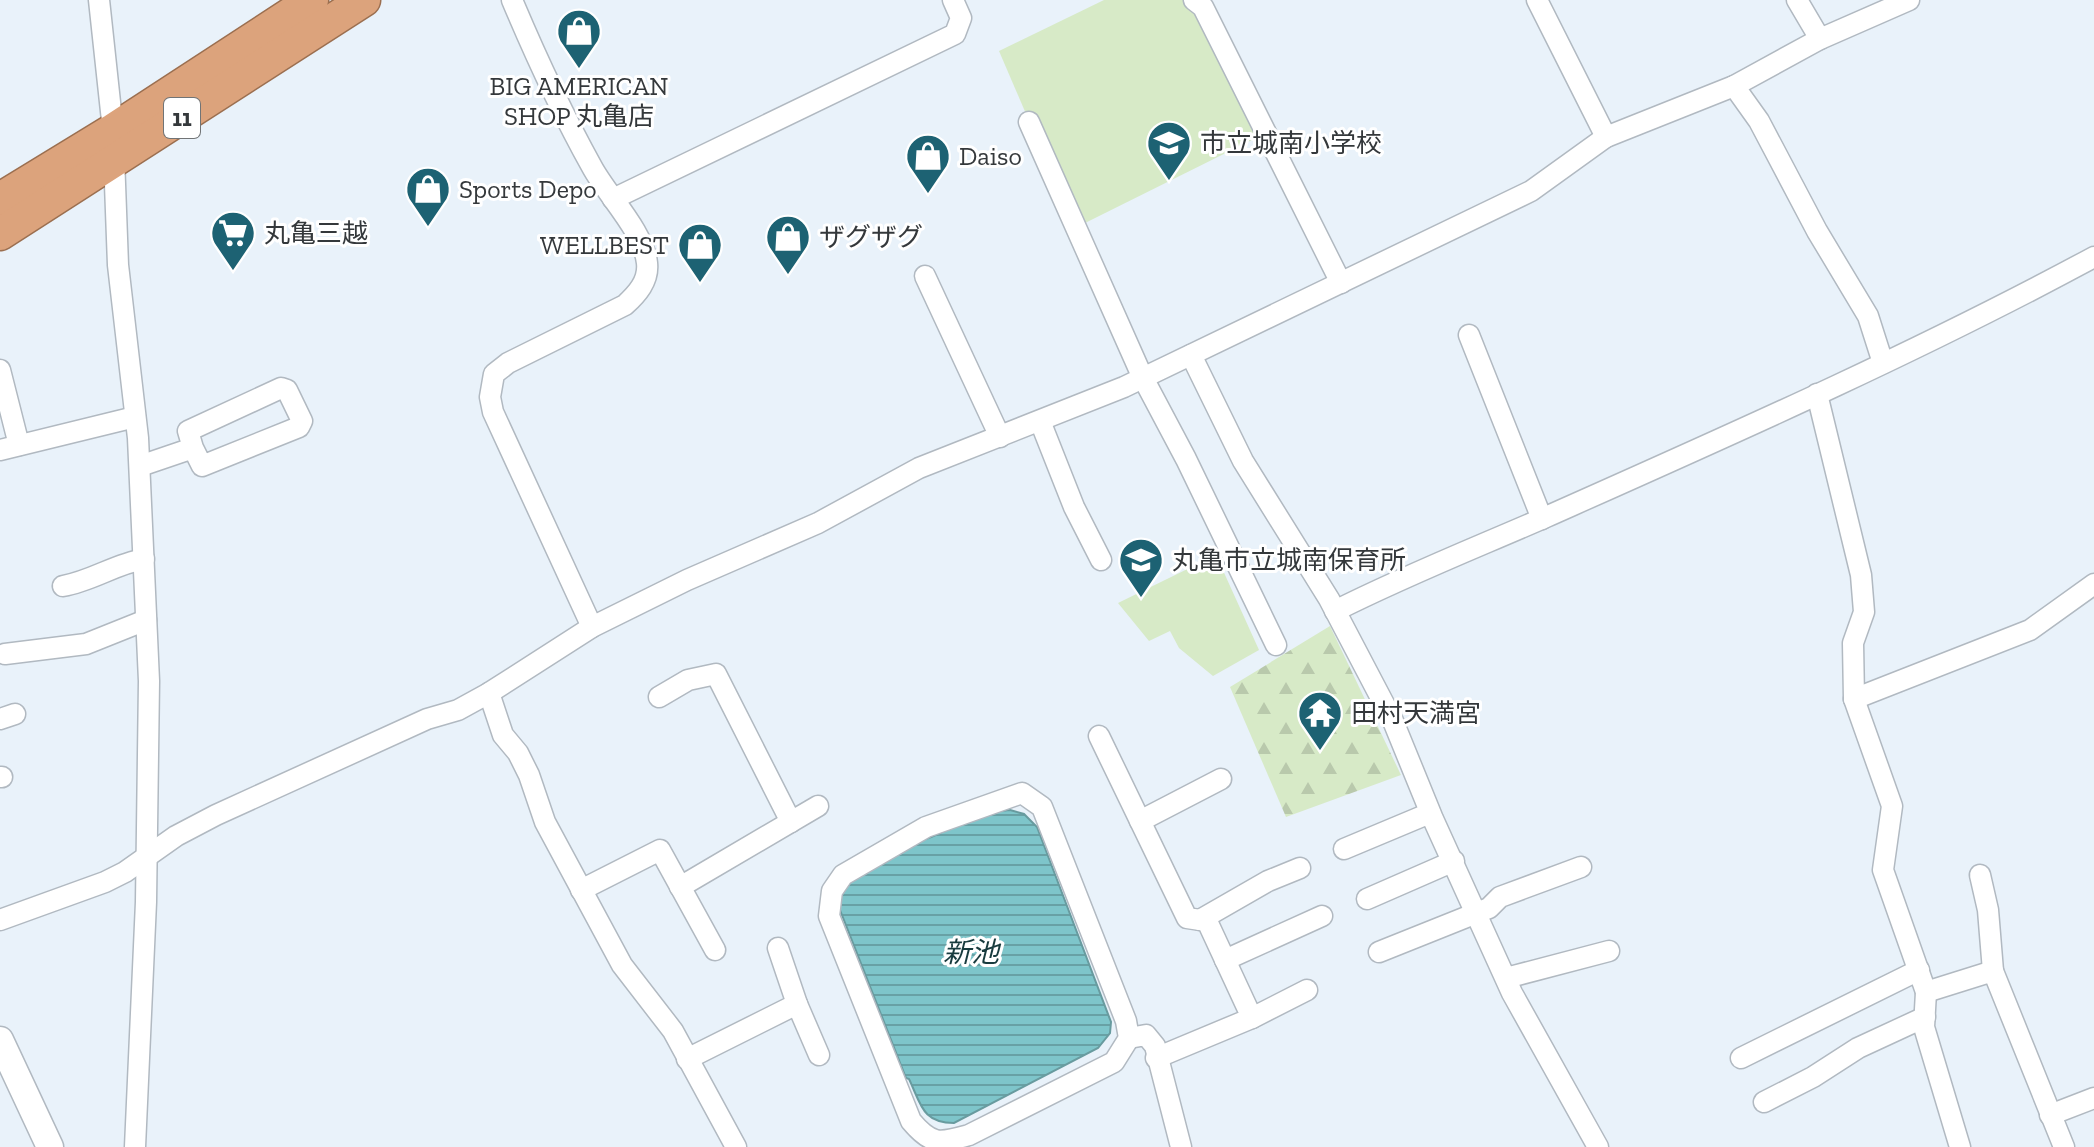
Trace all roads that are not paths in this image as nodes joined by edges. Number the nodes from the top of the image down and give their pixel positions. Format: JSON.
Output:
{"nodes":[{"id":1,"x":99,"y":0,"type":"edge"},
{"id":2,"x":312,"y":0,"type":"edge"},
{"id":3,"x":364,"y":0,"type":"edge"},
{"id":4,"x":512,"y":0,"type":"edge"},
{"id":5,"x":953,"y":0,"type":"edge"},
{"id":6,"x":1194,"y":0,"type":"edge"},
{"id":7,"x":1537,"y":0,"type":"edge"},
{"id":8,"x":1797,"y":0,"type":"edge"},
{"id":9,"x":1909,"y":0,"type":"edge"},
{"id":10,"x":1820,"y":39,"type":"junction"},
{"id":11,"x":1734,"y":86,"type":"junction"},
{"id":12,"x":1029,"y":122,"type":"dead end"},
{"id":13,"x":113,"y":130,"type":"junction"},
{"id":14,"x":1606,"y":137,"type":"junction"},
{"id":15,"x":115,"y":162,"type":"junction"},
{"id":16,"x":0,"y":199,"type":"edge"},
{"id":17,"x":613,"y":199,"type":"junction"},
{"id":18,"x":0,"y":234,"type":"edge"},
{"id":19,"x":2094,"y":257,"type":"edge"},
{"id":20,"x":925,"y":276,"type":"dead end"},
{"id":21,"x":1341,"y":283,"type":"junction"},
{"id":22,"x":1469,"y":335,"type":"dead end"},
{"id":23,"x":1191,"y":355,"type":"junction"},
{"id":24,"x":1883,"y":363,"type":"junction"},
{"id":25,"x":0,"y":370,"type":"edge"},
{"id":26,"x":1142,"y":376,"type":"junction"},
{"id":27,"x":1817,"y":394,"type":"junction"},
{"id":28,"x":135,"y":417,"type":"junction"},
{"id":29,"x":1040,"y":421,"type":"junction"},
{"id":30,"x":1000,"y":437,"type":"junction"},
{"id":31,"x":10,"y":447,"type":"edge"},
{"id":32,"x":193,"y":448,"type":"junction"},
{"id":33,"x":140,"y":466,"type":"junction"},
{"id":34,"x":1542,"y":519,"type":"junction"},
{"id":35,"x":144,"y":559,"type":"junction"},
{"id":36,"x":1101,"y":560,"type":"dead end"},
{"id":37,"x":2094,"y":584,"type":"edge"},
{"id":38,"x":63,"y":586,"type":"dead end"},
{"id":39,"x":1335,"y":611,"type":"junction"},
{"id":40,"x":146,"y":620,"type":"junction"},
{"id":41,"x":592,"y":627,"type":"junction"},
{"id":42,"x":1276,"y":645,"type":"dead end"},
{"id":43,"x":5,"y":654,"type":"dead end"},
{"id":44,"x":489,"y":693,"type":"junction"},
{"id":45,"x":659,"y":697,"type":"dead end"},
{"id":46,"x":1854,"y":699,"type":"junction"},
{"id":47,"x":1099,"y":736,"type":"dead end"},
{"id":48,"x":1221,"y":779,"type":"dead end"},
{"id":49,"x":818,"y":806,"type":"dead end"},
{"id":50,"x":1430,"y":813,"type":"junction"},
{"id":51,"x":1140,"y":821,"type":"junction"},
{"id":52,"x":791,"y":822,"type":"junction"},
{"id":53,"x":1344,"y":849,"type":"dead end"},
{"id":54,"x":147,"y":856,"type":"junction"},
{"id":55,"x":1454,"y":861,"type":"junction"},
{"id":56,"x":1581,"y":867,"type":"dead end"},
{"id":57,"x":1300,"y":868,"type":"dead end"},
{"id":58,"x":1980,"y":875,"type":"dead end"},
{"id":59,"x":680,"y":887,"type":"junction"},
{"id":60,"x":581,"y":890,"type":"junction"},
{"id":61,"x":1367,"y":899,"type":"dead end"},
{"id":62,"x":1477,"y":913,"type":"junction"},
{"id":63,"x":1322,"y":916,"type":"dead end"},
{"id":64,"x":0,"y":920,"type":"edge"},
{"id":65,"x":1200,"y":920,"type":"junction"},
{"id":66,"x":778,"y":948,"type":"dead end"},
{"id":67,"x":715,"y":950,"type":"dead end"},
{"id":68,"x":1609,"y":951,"type":"dead end"},
{"id":69,"x":1379,"y":952,"type":"dead end"},
{"id":70,"x":1225,"y":960,"type":"junction"},
{"id":71,"x":1919,"y":970,"type":"junction"},
{"id":72,"x":1993,"y":971,"type":"junction"},
{"id":73,"x":1506,"y":978,"type":"junction"},
{"id":74,"x":1307,"y":990,"type":"dead end"},
{"id":75,"x":1926,"y":992,"type":"junction"},
{"id":76,"x":797,"y":1004,"type":"junction"},
{"id":77,"x":1925,"y":1017,"type":"junction"},
{"id":78,"x":1252,"y":1018,"type":"junction"},
{"id":79,"x":1129,"y":1038,"type":"junction"},
{"id":80,"x":0,"y":1040,"type":"edge"},
{"id":81,"x":819,"y":1055,"type":"dead end"},
{"id":82,"x":1156,"y":1058,"type":"junction"},
{"id":83,"x":1741,"y":1058,"type":"dead end"},
{"id":84,"x":687,"y":1059,"type":"junction"},
{"id":85,"x":2094,"y":1098,"type":"edge"},
{"id":86,"x":1764,"y":1102,"type":"dead end"},
{"id":87,"x":2050,"y":1115,"type":"junction"},
{"id":88,"x":968,"y":1141,"type":"edge"},
{"id":89,"x":50,"y":1147,"type":"edge"},
{"id":90,"x":135,"y":1147,"type":"edge"},
{"id":91,"x":736,"y":1147,"type":"edge"},
{"id":92,"x":1181,"y":1147,"type":"edge"},
{"id":93,"x":1598,"y":1147,"type":"edge"},
{"id":94,"x":1960,"y":1147,"type":"edge"},
{"id":95,"x":2064,"y":1147,"type":"edge"}],
"edges":[{"from":1,"to":13,"type":"street"},
{"from":2,"to":13,"type":"highway","number":"11"},
{"from":3,"to":15,"type":"highway","number":"11"},
{"from":4,"to":17,"type":"street"},
{"from":5,"to":17,"type":"street"},
{"from":6,"to":21,"type":"street"},
{"from":7,"to":14,"type":"street"},
{"from":8,"to":10,"type":"street"},
{"from":9,"to":10,"type":"street"},
{"from":10,"to":11,"type":"street"},
{"from":11,"to":14,"type":"street"},
{"from":11,"to":24,"type":"street"},
{"from":12,"to":26,"type":"street"},
{"from":13,"to":15,"type":"street"},
{"from":13,"to":16,"type":"highway","number":"11"},
{"from":14,"to":21,"type":"street"},
{"from":15,"to":18,"type":"highway","number":"11"},
{"from":15,"to":28,"type":"street"},
{"from":17,"to":41,"type":"street"},
{"from":19,"to":24,"type":"street"},
{"from":20,"to":30,"type":"street"},
{"from":21,"to":23,"type":"street"},
{"from":22,"to":34,"type":"street"},
{"from":23,"to":26,"type":"street"},
{"from":23,"to":39,"type":"street"},
{"from":24,"to":27,"type":"street"},
{"from":25,"to":31,"type":"street"},
{"from":26,"to":29,"type":"street"},
{"from":26,"to":42,"type":"street"},
{"from":27,"to":34,"type":"street"},
{"from":27,"to":46,"type":"street"},
{"from":28,"to":31,"type":"street"},
{"from":28,"to":33,"type":"street"},
{"from":29,"to":30,"type":"street"},
{"from":29,"to":36,"type":"street"},
{"from":30,"to":41,"type":"street"},
{"from":32,"to":32,"type":"street"},
{"from":32,"to":33,"type":"street"},
{"from":33,"to":35,"type":"street"},
{"from":34,"to":39,"type":"street"},
{"from":35,"to":38,"type":"street"},
{"from":35,"to":40,"type":"street"},
{"from":37,"to":46,"type":"street"},
{"from":39,"to":50,"type":"street"},
{"from":40,"to":43,"type":"street"},
{"from":40,"to":54,"type":"street"},
{"from":41,"to":44,"type":"street"},
{"from":44,"to":54,"type":"street"},
{"from":44,"to":60,"type":"street"},
{"from":45,"to":52,"type":"street"},
{"from":46,"to":71,"type":"street"},
{"from":47,"to":51,"type":"street"},
{"from":48,"to":51,"type":"street"},
{"from":49,"to":52,"type":"street"},
{"from":50,"to":53,"type":"street"},
{"from":50,"to":55,"type":"street"},
{"from":51,"to":65,"type":"street"},
{"from":52,"to":59,"type":"street"},
{"from":54,"to":64,"type":"street"},
{"from":54,"to":90,"type":"street"},
{"from":55,"to":61,"type":"street"},
{"from":55,"to":62,"type":"street"},
{"from":56,"to":62,"type":"street"},
{"from":57,"to":65,"type":"street"},
{"from":58,"to":72,"type":"street"},
{"from":59,"to":60,"type":"street"},
{"from":59,"to":67,"type":"street"},
{"from":60,"to":84,"type":"street"},
{"from":62,"to":69,"type":"street"},
{"from":62,"to":73,"type":"street"},
{"from":63,"to":70,"type":"street"},
{"from":65,"to":70,"type":"street"},
{"from":66,"to":76,"type":"street"},
{"from":68,"to":73,"type":"street"},
{"from":70,"to":78,"type":"street"},
{"from":71,"to":75,"type":"street"},
{"from":71,"to":83,"type":"street"},
{"from":72,"to":75,"type":"street"},
{"from":72,"to":87,"type":"street"},
{"from":73,"to":93,"type":"street"},
{"from":74,"to":78,"type":"street"},
{"from":75,"to":77,"type":"street"},
{"from":76,"to":81,"type":"street"},
{"from":76,"to":84,"type":"street"},
{"from":77,"to":86,"type":"street"},
{"from":77,"to":94,"type":"street"},
{"from":78,"to":82,"type":"street"},
{"from":79,"to":82,"type":"street"},
{"from":79,"to":88,"type":"street"},
{"from":79,"to":88,"type":"street"},
{"from":80,"to":89,"type":"main road"},
{"from":82,"to":92,"type":"street"},
{"from":84,"to":91,"type":"street"},
{"from":85,"to":87,"type":"street"},
{"from":87,"to":95,"type":"street"}]}
